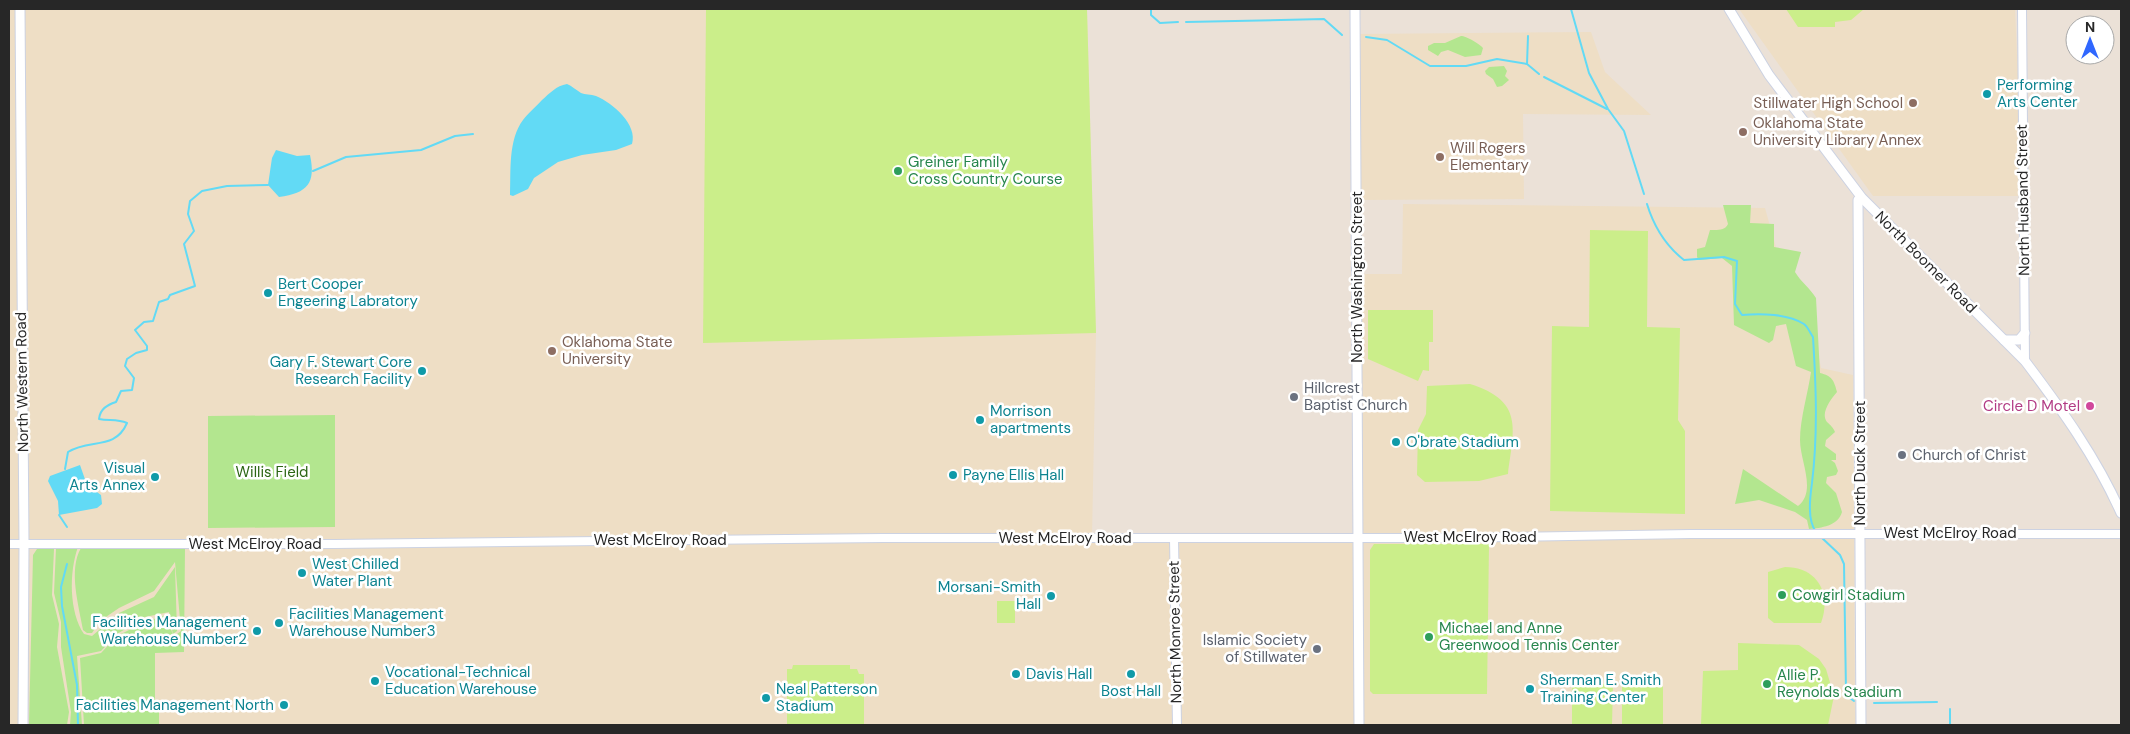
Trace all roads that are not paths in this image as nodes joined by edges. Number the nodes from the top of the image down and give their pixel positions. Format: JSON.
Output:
{"nodes":[{"id":1,"x":20,"y":9,"type":"edge"},
{"id":2,"x":1355,"y":9,"type":"edge"},
{"id":3,"x":1729,"y":9,"type":"edge"},
{"id":4,"x":2022,"y":9,"type":"edge"},
{"id":5,"x":1858,"y":200,"type":"dead end"},
{"id":6,"x":2025,"y":333,"type":"junction"},
{"id":7,"x":2004,"y":340,"type":"junction"},
{"id":8,"x":2025,"y":361,"type":"junction"},
{"id":9,"x":2121,"y":513,"type":"edge"},
{"id":10,"x":1860,"y":534,"type":"junction"},
{"id":11,"x":2121,"y":534,"type":"edge"},
{"id":12,"x":1359,"y":537,"type":"junction"},
{"id":13,"x":1174,"y":538,"type":"junction"},
{"id":14,"x":9,"y":544,"type":"edge"},
{"id":15,"x":24,"y":544,"type":"junction"},
{"id":16,"x":23,"y":725,"type":"edge"},
{"id":17,"x":1177,"y":725,"type":"edge"},
{"id":18,"x":1359,"y":725,"type":"edge"},
{"id":19,"x":1861,"y":725,"type":"edge"}],
"edges":[{"from":1,"to":15,"type":"main road","name":"North Western Road"},
{"from":2,"to":12,"type":"main road","name":"North Washington Street"},
{"from":3,"to":7,"type":"main road","name":"North Boomer Road"},
{"from":4,"to":6,"type":"street","name":"North Husband Street"},
{"from":5,"to":10,"type":"main road","name":"North Duck Street"},
{"from":6,"to":7,"type":"main road"},
{"from":6,"to":8,"type":"street","name":"North Husband Street"},
{"from":7,"to":8,"type":"main road","name":"North Boomer Road"},
{"from":8,"to":9,"type":"main road","name":"North Boomer Road"},
{"from":10,"to":11,"type":"street","name":"West McElroy Road"},
{"from":10,"to":12,"type":"street","name":"West McElroy Road"},
{"from":10,"to":19,"type":"main road","name":"North Duck Street"},
{"from":12,"to":13,"type":"street","name":"West McElroy Road"},
{"from":12,"to":18,"type":"main road","name":"North Washington Street"},
{"from":13,"to":15,"type":"street","name":"West McElroy Road"},
{"from":13,"to":17,"type":"street","name":"North Monroe Street"},
{"from":14,"to":15,"type":"street","name":"West McElroy Road"},
{"from":15,"to":16,"type":"main road","name":"North Western Road"}]}
